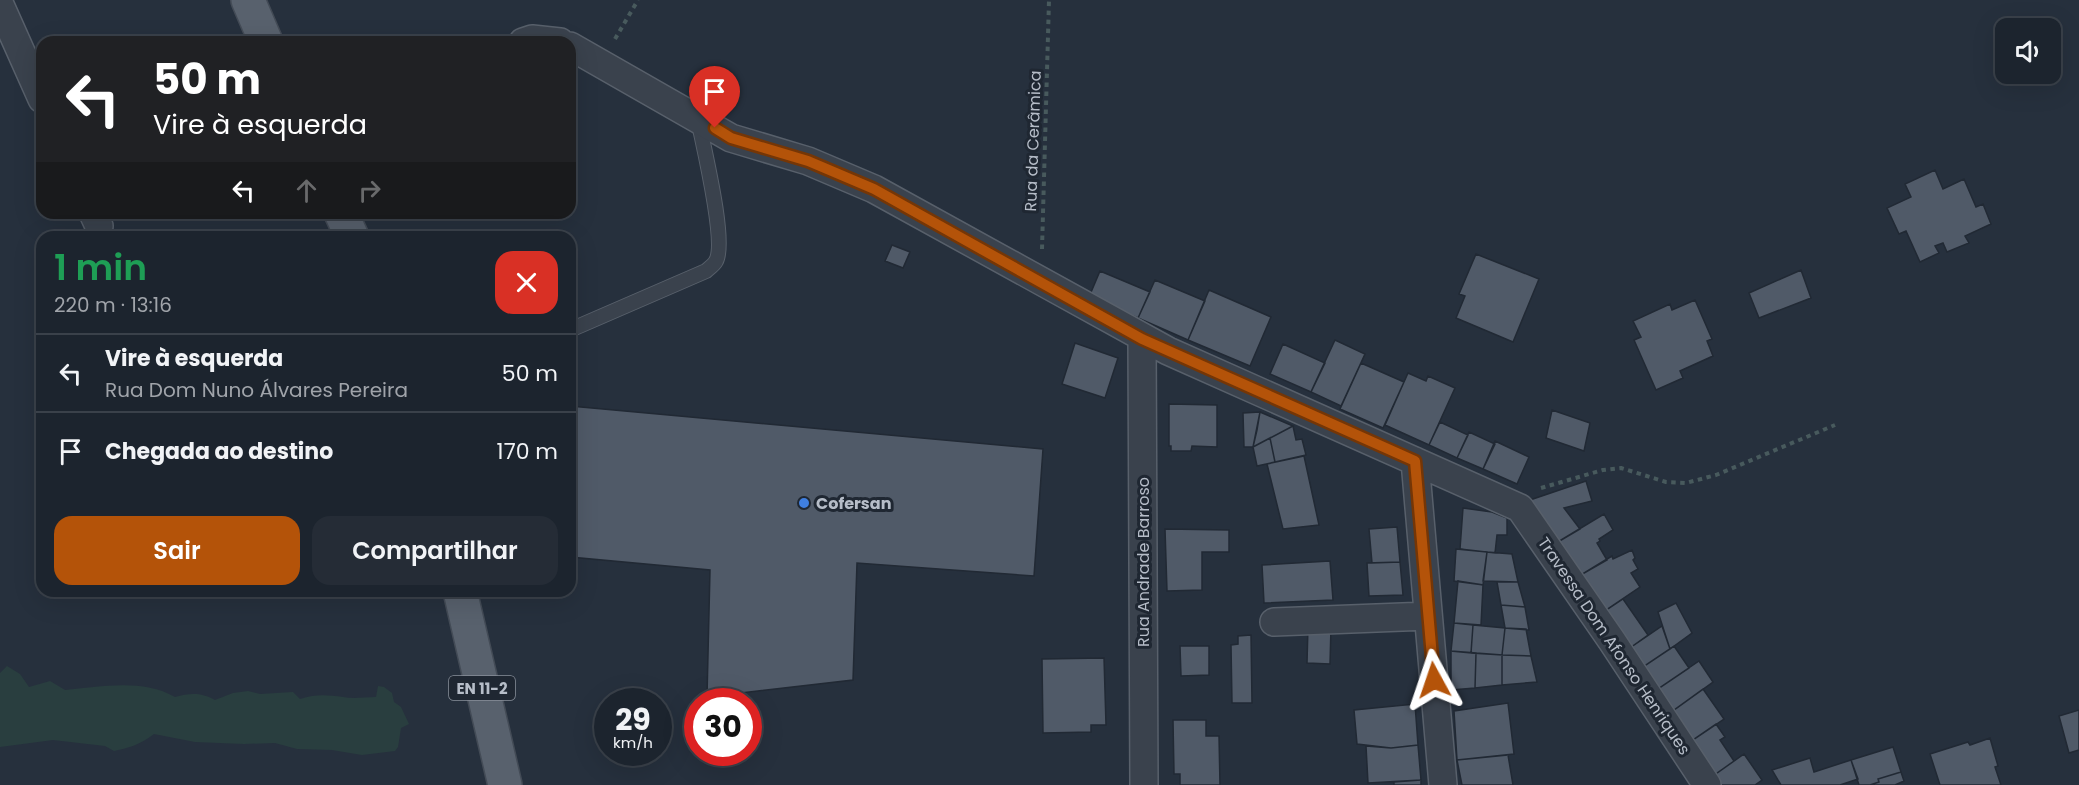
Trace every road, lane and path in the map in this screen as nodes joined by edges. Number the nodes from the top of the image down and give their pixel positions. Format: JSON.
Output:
{"nodes":[{"id":1,"x":248,"y":0,"type":"edge"},
{"id":2,"x":638,"y":0,"type":"edge"},
{"id":3,"x":1049,"y":0,"type":"edge"},
{"id":4,"x":0,"y":5,"type":"edge"},
{"id":5,"x":263,"y":36,"type":"edge"},
{"id":6,"x":576,"y":49,"type":"edge"},
{"id":7,"x":600,"y":62,"type":"junction"},
{"id":8,"x":36,"y":86,"type":"edge"},
{"id":9,"x":698,"y":119,"type":"junction"},
{"id":10,"x":1041,"y":282,"type":"junction"},
{"id":11,"x":576,"y":327,"type":"edge"},
{"id":12,"x":1142,"y":339,"type":"junction"},
{"id":13,"x":1835,"y":425,"type":"dead end"},
{"id":14,"x":1415,"y":461,"type":"junction"},
{"id":15,"x":1512,"y":504,"type":"junction"},
{"id":16,"x":461,"y":597,"type":"edge"},
{"id":17,"x":1428,"y":616,"type":"junction"},
{"id":18,"x":1274,"y":622,"type":"dead end"},
{"id":19,"x":505,"y":785,"type":"edge"},
{"id":20,"x":1144,"y":785,"type":"edge"},
{"id":21,"x":1443,"y":785,"type":"edge"},
{"id":22,"x":1707,"y":785,"type":"edge"}],
"edges":[{"from":1,"to":5,"type":"main road"},
{"from":2,"to":7,"type":"path"},
{"from":3,"to":10,"type":"path","name":"Rua da Cerâmica"},
{"from":4,"to":8,"type":"street"},
{"from":6,"to":7,"type":"street"},
{"from":7,"to":9,"type":"street"},
{"from":9,"to":10,"type":"street"},
{"from":9,"to":11,"type":"lane"},
{"from":10,"to":12,"type":"street"},
{"from":12,"to":14,"type":"street"},
{"from":12,"to":20,"type":"street","name":"Rua Andrade Barroso"},
{"from":13,"to":15,"type":"path"},
{"from":14,"to":15,"type":"street"},
{"from":14,"to":17,"type":"street"},
{"from":15,"to":22,"type":"street","name":"Travessa Dom Afonso Henriques"},
{"from":16,"to":19,"type":"main road","number":"EN 11-2"},
{"from":17,"to":18,"type":"street"},
{"from":17,"to":21,"type":"street"}]}
